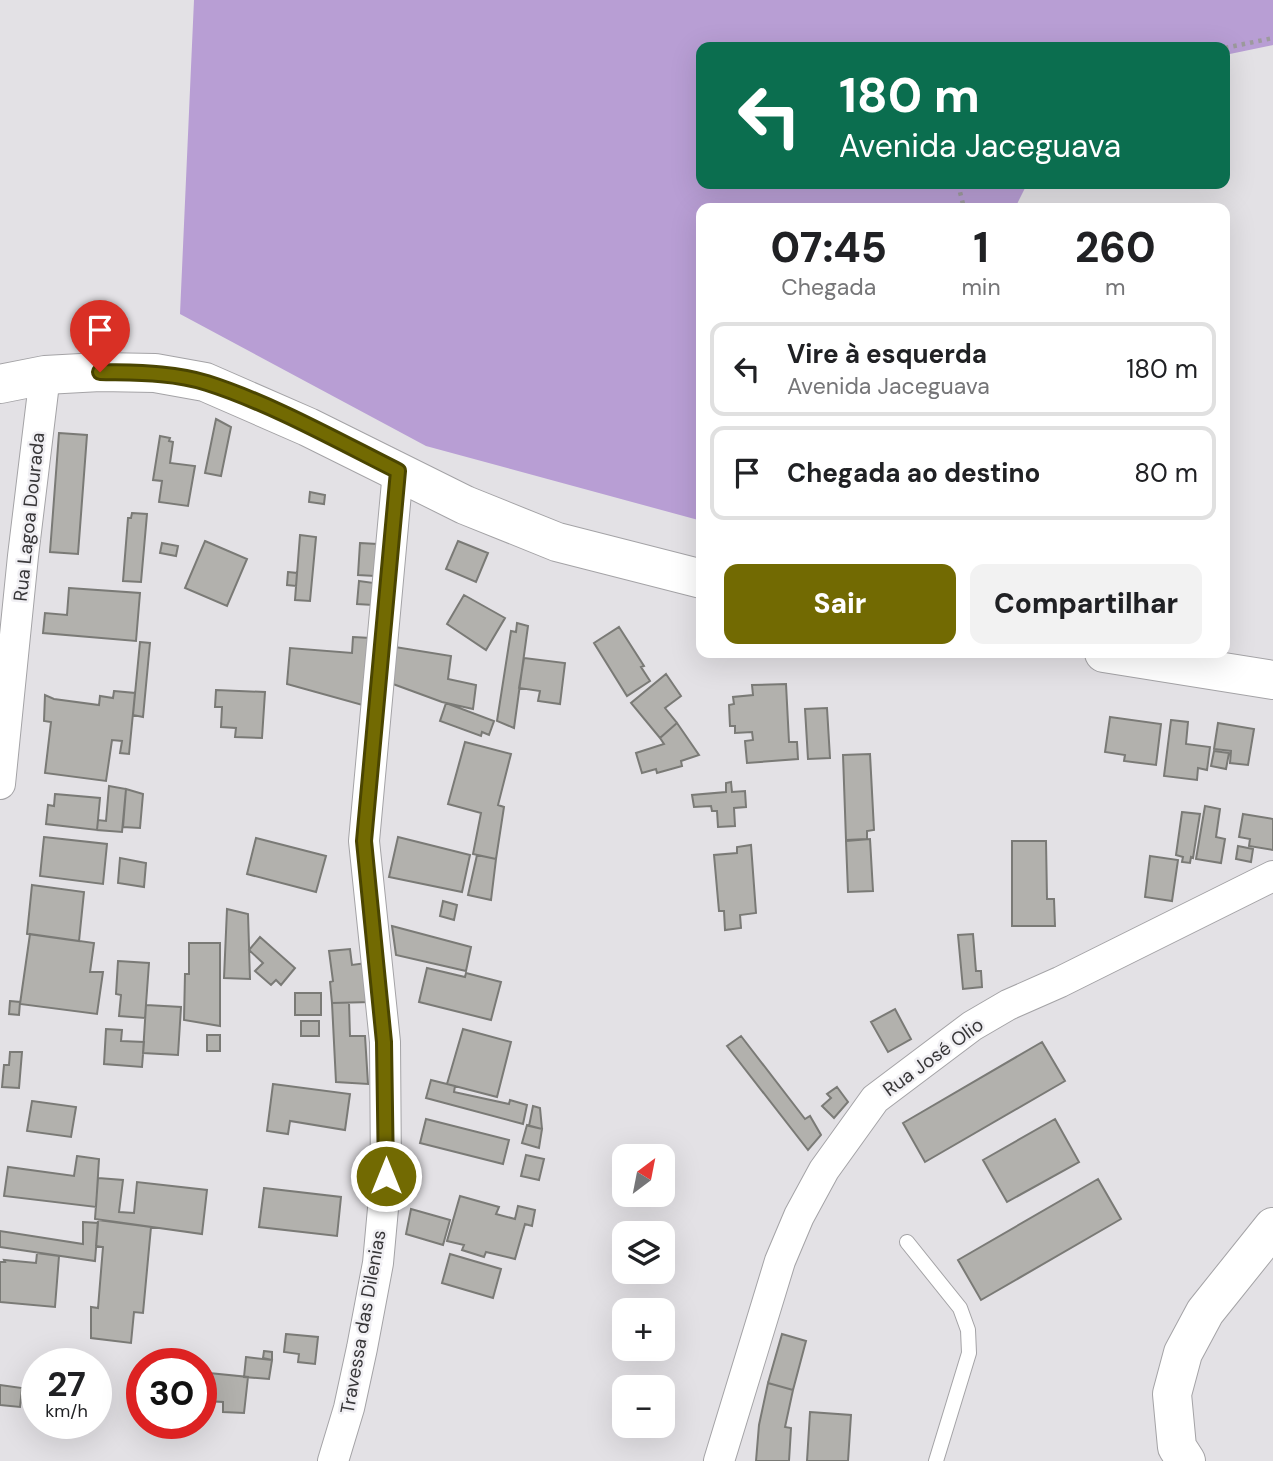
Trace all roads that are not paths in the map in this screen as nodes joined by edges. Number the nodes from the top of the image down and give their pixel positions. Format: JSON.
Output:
{"nodes":[{"id":1,"x":46,"y":375,"type":"junction"},
{"id":2,"x":0,"y":384,"type":"edge"},
{"id":3,"x":398,"y":471,"type":"junction"},
{"id":4,"x":696,"y":577,"type":"edge"},
{"id":5,"x":1135,"y":658,"type":"edge"},
{"id":6,"x":1273,"y":680,"type":"edge"},
{"id":7,"x":0,"y":784,"type":"edge"},
{"id":8,"x":1273,"y":876,"type":"edge"},
{"id":9,"x":1273,"y":1227,"type":"edge"},
{"id":10,"x":907,"y":1242,"type":"dead end"},
{"id":11,"x":333,"y":1461,"type":"edge"},
{"id":12,"x":719,"y":1461,"type":"edge"},
{"id":13,"x":936,"y":1461,"type":"edge"},
{"id":14,"x":1186,"y":1461,"type":"edge"}],
"edges":[{"from":1,"to":2,"type":"main road"},
{"from":1,"to":3,"type":"main road"},
{"from":1,"to":7,"type":"street","name":"Rua Lagoa Dourada"},
{"from":3,"to":4,"type":"main road"},
{"from":3,"to":11,"type":"street","name":"Travessa das Dilenias"},
{"from":5,"to":6,"type":"main road"},
{"from":8,"to":12,"type":"street","name":"Rua José Olio"},
{"from":9,"to":14,"type":"main road"},
{"from":10,"to":13,"type":"lane"}]}
